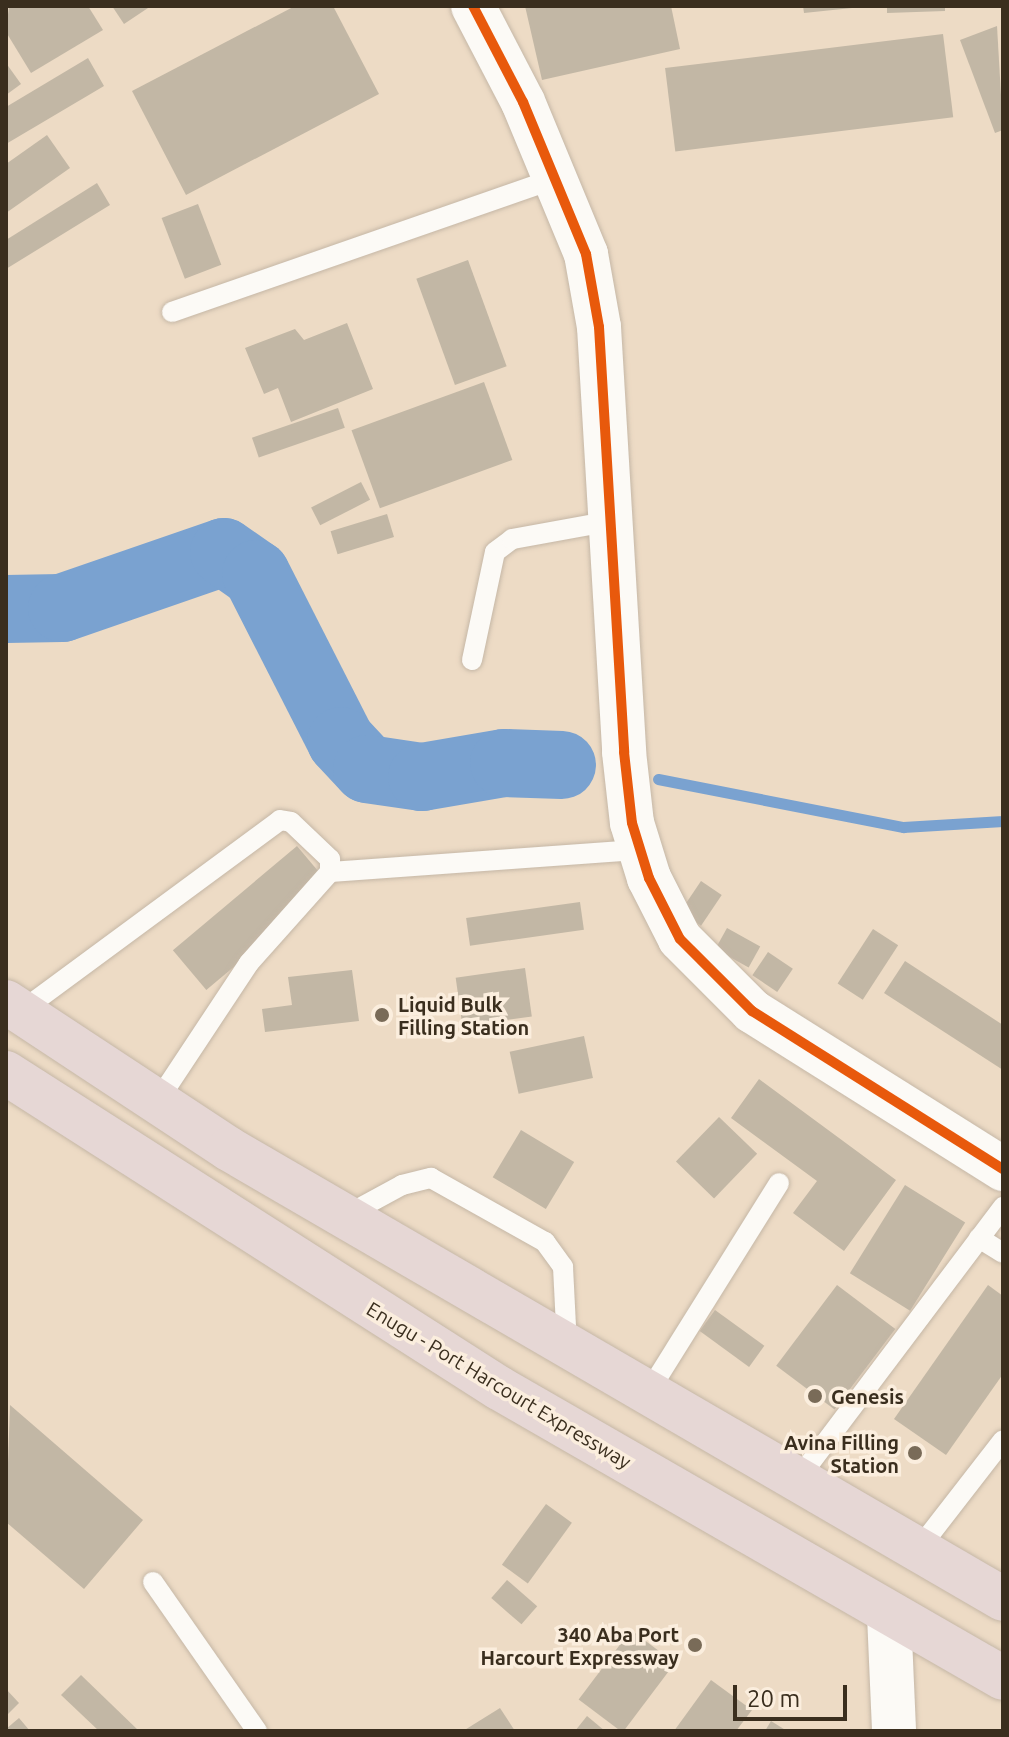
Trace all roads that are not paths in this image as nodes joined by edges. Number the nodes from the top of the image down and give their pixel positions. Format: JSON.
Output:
{"nodes":[{"id":1,"x":473,"y":6,"type":"edge"},
{"id":2,"x":557,"y":178,"type":"junction"},
{"id":3,"x":172,"y":312,"type":"dead end"},
{"id":4,"x":606,"y":522,"type":"junction"},
{"id":5,"x":472,"y":660,"type":"dead end"},
{"id":6,"x":636,"y":836,"type":"junction"},
{"id":7,"x":330,"y":872,"type":"junction"},
{"id":8,"x":13,"y":1007,"type":"edge"},
{"id":9,"x":6,"y":1073,"type":"edge"},
{"id":10,"x":157,"y":1102,"type":"junction"},
{"id":11,"x":1003,"y":1169,"type":"edge"},
{"id":12,"x":779,"y":1183,"type":"dead end"},
{"id":13,"x":1003,"y":1207,"type":"edge"},
{"id":14,"x":344,"y":1217,"type":"junction"},
{"id":15,"x":979,"y":1238,"type":"junction"},
{"id":16,"x":1003,"y":1253,"type":"edge"},
{"id":17,"x":568,"y":1350,"type":"junction"},
{"id":18,"x":646,"y":1396,"type":"junction"},
{"id":19,"x":1003,"y":1440,"type":"edge"},
{"id":20,"x":798,"y":1479,"type":"junction"},
{"id":21,"x":917,"y":1551,"type":"junction"},
{"id":22,"x":153,"y":1582,"type":"dead end"},
{"id":23,"x":1003,"y":1599,"type":"edge"},
{"id":24,"x":889,"y":1615,"type":"junction"},
{"id":25,"x":1003,"y":1678,"type":"edge"},
{"id":26,"x":257,"y":1731,"type":"edge"},
{"id":27,"x":894,"y":1731,"type":"edge"}],
"edges":[{"from":1,"to":2,"type":"street"},
{"from":2,"to":3,"type":"lane"},
{"from":2,"to":4,"type":"street"},
{"from":4,"to":5,"type":"lane"},
{"from":4,"to":6,"type":"street"},
{"from":6,"to":7,"type":"lane"},
{"from":6,"to":11,"type":"street"},
{"from":7,"to":8,"type":"lane"},
{"from":7,"to":10,"type":"lane"},
{"from":8,"to":10,"type":"highway"},
{"from":9,"to":24,"type":"highway","name":"Enugu - Port Harcourt Expressway"},
{"from":10,"to":14,"type":"highway"},
{"from":12,"to":18,"type":"lane"},
{"from":13,"to":15,"type":"lane"},
{"from":14,"to":17,"type":"highway"},
{"from":14,"to":17,"type":"lane"},
{"from":15,"to":16,"type":"lane"},
{"from":15,"to":20,"type":"lane"},
{"from":17,"to":18,"type":"highway"},
{"from":18,"to":20,"type":"highway"},
{"from":19,"to":21,"type":"lane"},
{"from":20,"to":21,"type":"highway"},
{"from":21,"to":23,"type":"highway"},
{"from":22,"to":26,"type":"lane"},
{"from":24,"to":25,"type":"highway","name":"Enugu - Port Harcourt Expressway"},
{"from":24,"to":27,"type":"street"}]}
